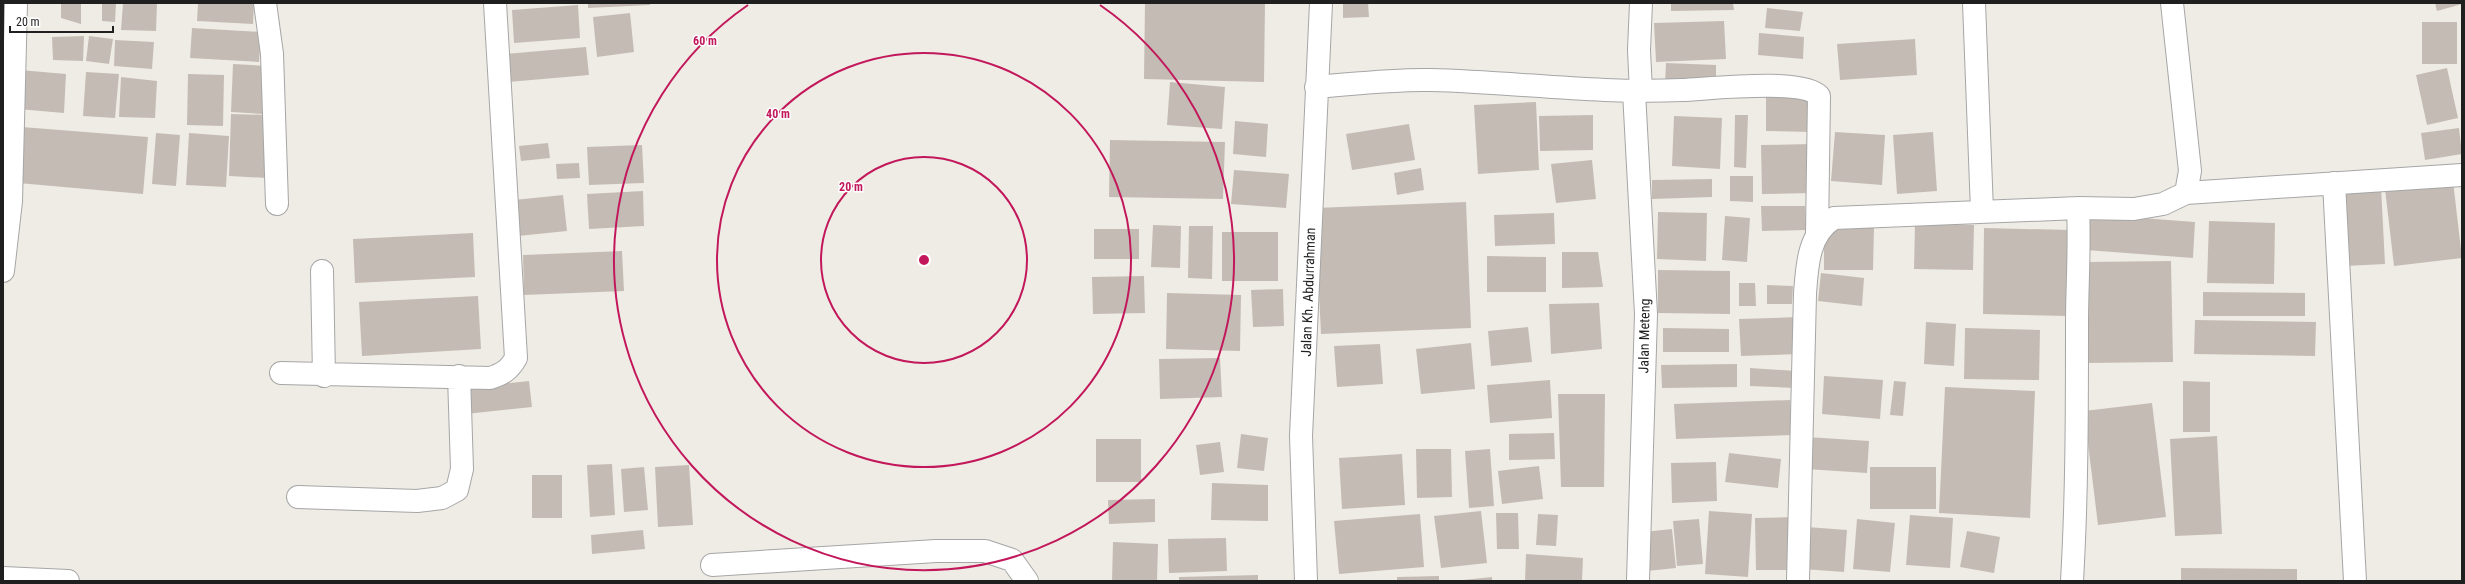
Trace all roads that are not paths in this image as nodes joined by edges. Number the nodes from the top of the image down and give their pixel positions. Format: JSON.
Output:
{"nodes":[{"id":1,"x":16,"y":3,"type":"edge"},
{"id":2,"x":265,"y":3,"type":"edge"},
{"id":3,"x":495,"y":3,"type":"edge"},
{"id":4,"x":1321,"y":3,"type":"edge"},
{"id":5,"x":1641,"y":3,"type":"edge"},
{"id":6,"x":1974,"y":3,"type":"edge"},
{"id":7,"x":2172,"y":3,"type":"edge"},
{"id":8,"x":1316,"y":87,"type":"junction"},
{"id":9,"x":1638,"y":92,"type":"junction"},
{"id":10,"x":2462,"y":175,"type":"edge"},
{"id":11,"x":2334,"y":183,"type":"junction"},
{"id":12,"x":2186,"y":193,"type":"junction"},
{"id":13,"x":277,"y":204,"type":"dead end"},
{"id":14,"x":2078,"y":208,"type":"junction"},
{"id":15,"x":1982,"y":212,"type":"junction"},
{"id":16,"x":1817,"y":233,"type":"junction"},
{"id":17,"x":3,"y":271,"type":"edge"},
{"id":18,"x":322,"y":271,"type":"dead end"},
{"id":19,"x":281,"y":374,"type":"dead end"},
{"id":20,"x":324,"y":376,"type":"junction"},
{"id":21,"x":459,"y":376,"type":"junction"},
{"id":22,"x":298,"y":497,"type":"dead end"},
{"id":23,"x":712,"y":565,"type":"dead end"},
{"id":24,"x":3,"y":578,"type":"edge"},
{"id":25,"x":68,"y":581,"type":"edge"},
{"id":26,"x":1027,"y":581,"type":"edge"},
{"id":27,"x":1306,"y":581,"type":"edge"},
{"id":28,"x":1638,"y":581,"type":"edge"},
{"id":29,"x":1798,"y":581,"type":"edge"},
{"id":30,"x":2072,"y":581,"type":"edge"},
{"id":31,"x":2355,"y":581,"type":"edge"}],
"edges":[{"from":1,"to":17,"type":"street"},
{"from":2,"to":13,"type":"street"},
{"from":3,"to":21,"type":"street"},
{"from":4,"to":8,"type":"street","name":"Jalan Kh. Abdurrahman"},
{"from":5,"to":9,"type":"street","name":"Jalan Meteng"},
{"from":6,"to":15,"type":"street"},
{"from":7,"to":12,"type":"street"},
{"from":8,"to":9,"type":"street"},
{"from":8,"to":27,"type":"street","name":"Jalan Kh. Abdurrahman"},
{"from":9,"to":16,"type":"street"},
{"from":9,"to":28,"type":"street","name":"Jalan Meteng"},
{"from":10,"to":11,"type":"street"},
{"from":11,"to":12,"type":"street"},
{"from":11,"to":31,"type":"street"},
{"from":12,"to":14,"type":"street"},
{"from":14,"to":15,"type":"street"},
{"from":14,"to":30,"type":"street"},
{"from":15,"to":16,"type":"street"},
{"from":16,"to":29,"type":"street"},
{"from":18,"to":20,"type":"street"},
{"from":19,"to":20,"type":"street"},
{"from":20,"to":21,"type":"street"},
{"from":21,"to":22,"type":"street"},
{"from":23,"to":26,"type":"street"},
{"from":24,"to":25,"type":"street"}]}
